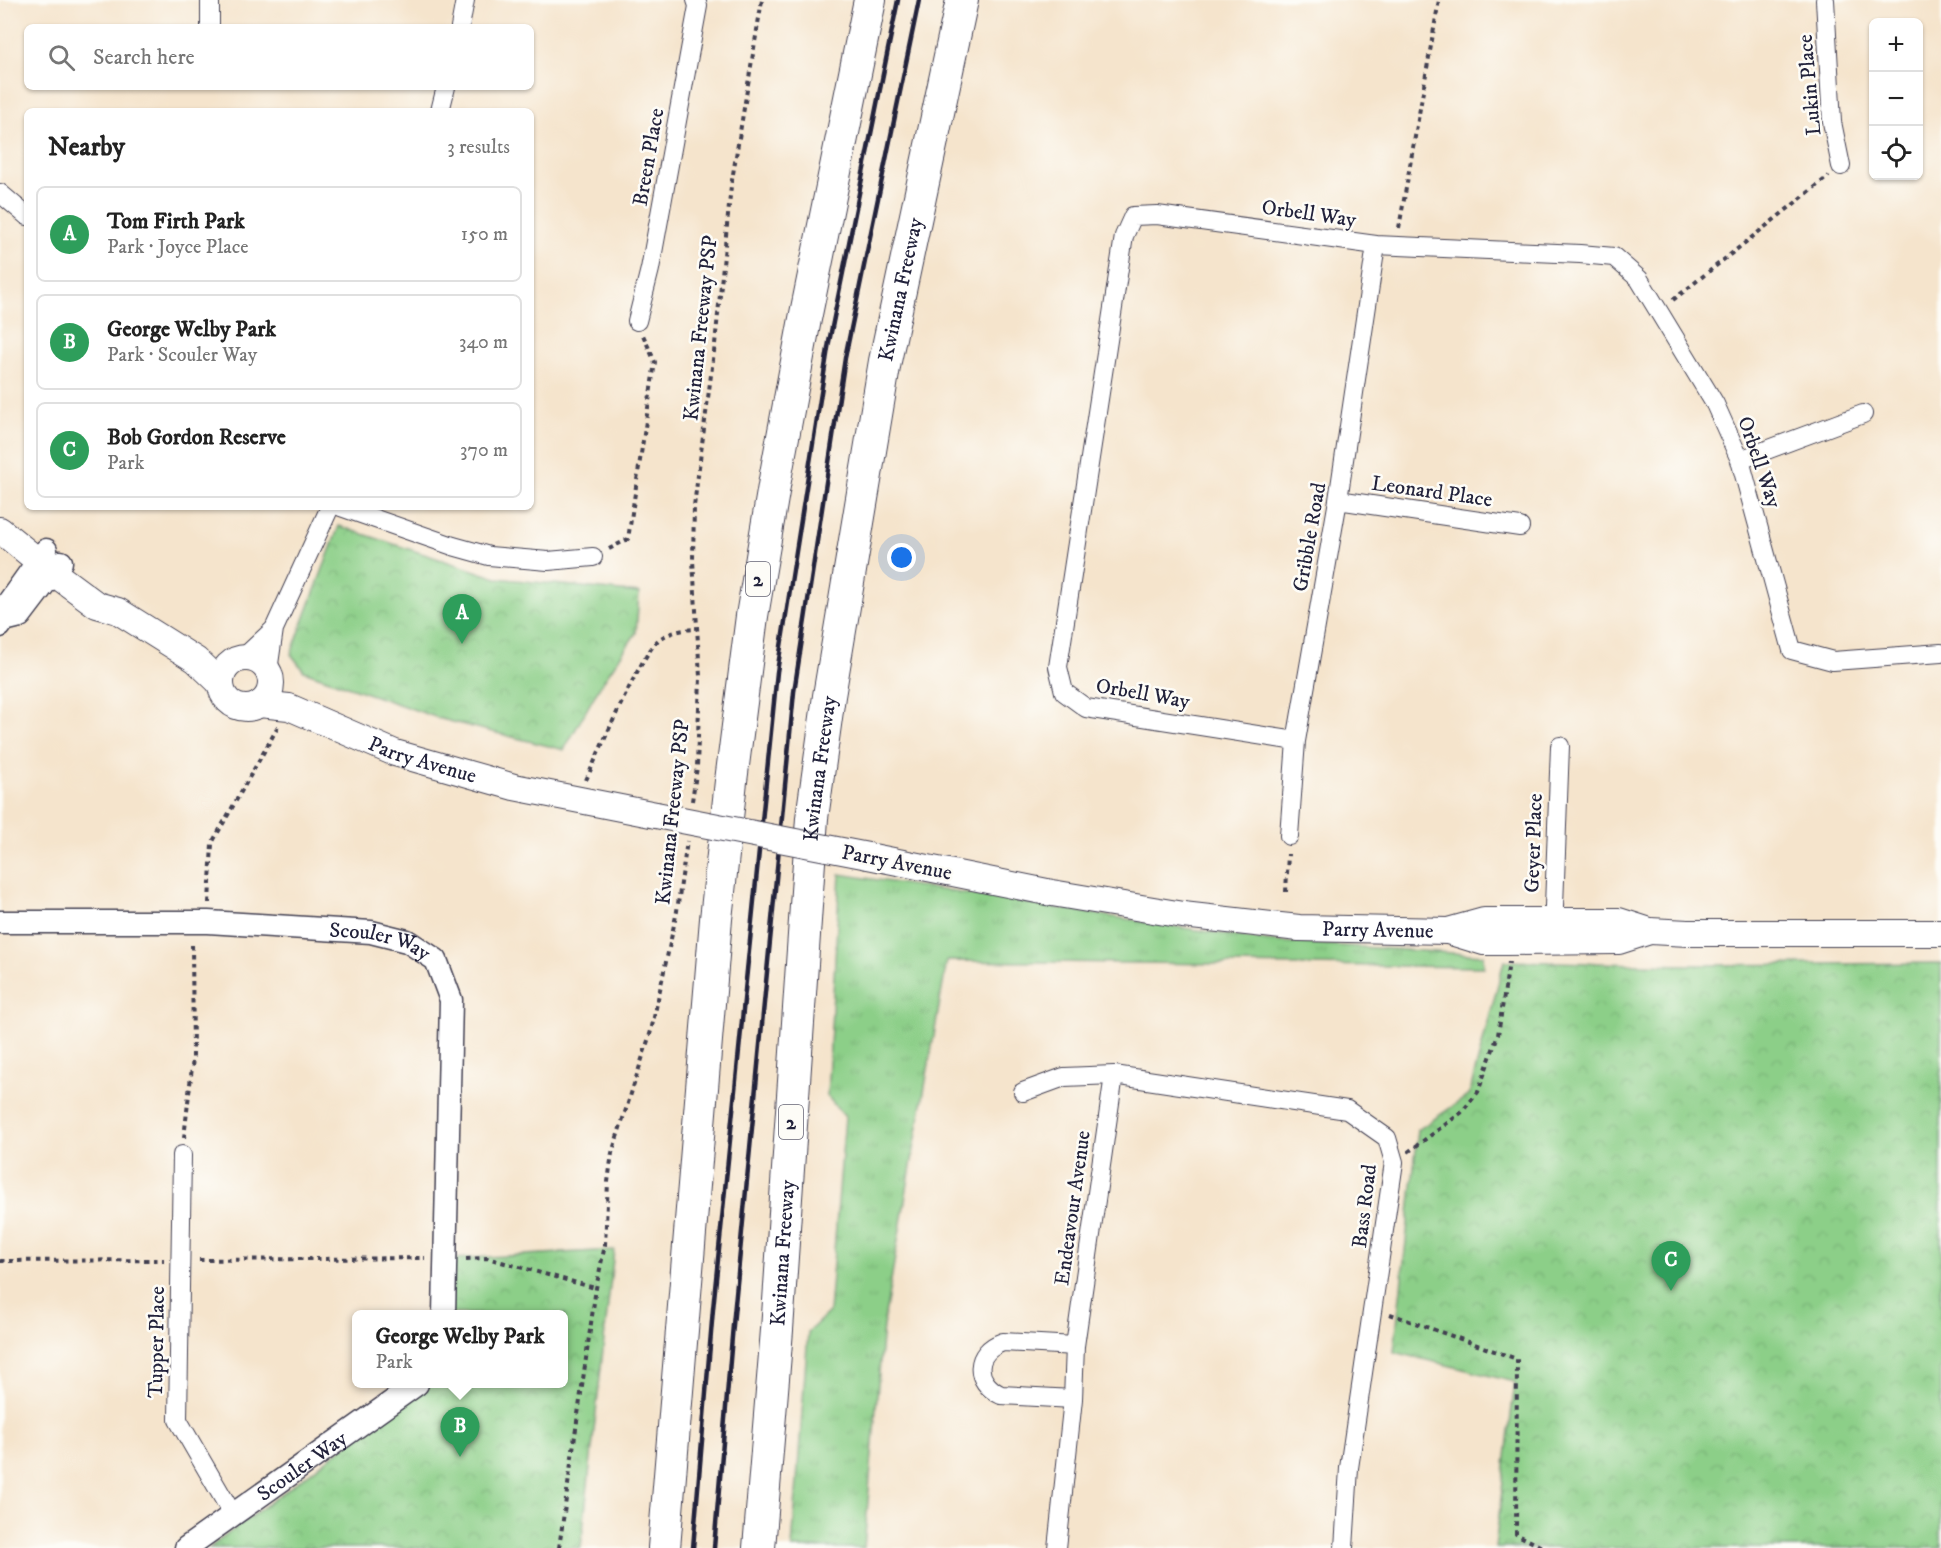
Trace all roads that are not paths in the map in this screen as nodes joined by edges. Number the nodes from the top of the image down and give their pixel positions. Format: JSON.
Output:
{"nodes":[{"id":1,"x":210,"y":0,"type":"edge"},
{"id":2,"x":465,"y":0,"type":"edge"},
{"id":3,"x":696,"y":0,"type":"edge"},
{"id":4,"x":870,"y":0,"type":"edge"},
{"id":5,"x":962,"y":0,"type":"edge"},
{"id":6,"x":1825,"y":0,"type":"edge"},
{"id":7,"x":210,"y":24,"type":"edge"},
{"id":8,"x":461,"y":24,"type":"edge"},
{"id":9,"x":445,"y":90,"type":"edge"},
{"id":10,"x":441,"y":108,"type":"edge"},
{"id":11,"x":1841,"y":166,"type":"road end"},
{"id":12,"x":0,"y":193,"type":"edge"},
{"id":13,"x":24,"y":213,"type":"edge"},
{"id":14,"x":1376,"y":245,"type":"junction"},
{"id":15,"x":637,"y":321,"type":"road end"},
{"id":16,"x":1863,"y":414,"type":"dead end"},
{"id":17,"x":1740,"y":460,"type":"junction"},
{"id":18,"x":1338,"y":500,"type":"junction"},
{"id":19,"x":329,"y":510,"type":"edge"},
{"id":20,"x":350,"y":510,"type":"edge"},
{"id":21,"x":0,"y":514,"type":"edge"},
{"id":22,"x":1520,"y":526,"type":"dead end"},
{"id":23,"x":0,"y":530,"type":"edge"},
{"id":24,"x":593,"y":557,"type":"road end"},
{"id":25,"x":50,"y":562,"type":"junction"},
{"id":26,"x":2,"y":623,"type":"edge"},
{"id":27,"x":274,"y":628,"type":"junction"},
{"id":28,"x":1941,"y":653,"type":"edge"},
{"id":29,"x":232,"y":668,"type":"junction"},
{"id":30,"x":269,"y":675,"type":"junction"},
{"id":31,"x":258,"y":704,"type":"junction"},
{"id":32,"x":289,"y":707,"type":"junction"},
{"id":33,"x":1296,"y":741,"type":"junction"},
{"id":34,"x":1560,"y":746,"type":"dead end"},
{"id":35,"x":1289,"y":836,"type":"road end"},
{"id":36,"x":0,"y":922,"type":"edge"},
{"id":37,"x":1448,"y":931,"type":"junction"},
{"id":38,"x":1553,"y":932,"type":"junction"},
{"id":39,"x":1941,"y":933,"type":"edge"},
{"id":40,"x":1114,"y":1075,"type":"junction"},
{"id":41,"x":1023,"y":1092,"type":"dead end"},
{"id":42,"x":182,"y":1155,"type":"road end"},
{"id":43,"x":444,"y":1310,"type":"edge"},
{"id":44,"x":1075,"y":1346,"type":"junction"},
{"id":45,"x":410,"y":1388,"type":"edge"},
{"id":46,"x":1073,"y":1399,"type":"junction"},
{"id":47,"x":233,"y":1515,"type":"junction"},
{"id":48,"x":186,"y":1548,"type":"edge"},
{"id":49,"x":664,"y":1548,"type":"edge"},
{"id":50,"x":759,"y":1548,"type":"edge"},
{"id":51,"x":1057,"y":1548,"type":"edge"},
{"id":52,"x":1344,"y":1548,"type":"edge"}],
"edges":[{"from":1,"to":7,"type":"street"},
{"from":2,"to":8,"type":"street"},
{"from":3,"to":15,"type":"street","name":"Breen Place"},
{"from":4,"to":49,"type":"highway","number":"2"},
{"from":5,"to":50,"type":"highway","name":"Kwinana Freeway","number":"2"},
{"from":6,"to":11,"type":"street","name":"Lukin Place"},
{"from":9,"to":10,"type":"street"},
{"from":12,"to":13,"type":"street"},
{"from":14,"to":17,"type":"street","name":"Orbell Way"},
{"from":14,"to":18,"type":"street","name":"Gribble Road"},
{"from":14,"to":33,"type":"street","name":"Orbell Way"},
{"from":16,"to":17,"type":"street"},
{"from":17,"to":28,"type":"street","name":"Orbell Way"},
{"from":18,"to":22,"type":"street","name":"Leonard Place"},
{"from":18,"to":33,"type":"street","name":"Gribble Road"},
{"from":19,"to":27,"type":"street"},
{"from":20,"to":24,"type":"street"},
{"from":21,"to":25,"type":"main road"},
{"from":23,"to":25,"type":"main road"},
{"from":25,"to":26,"type":"street"},
{"from":25,"to":29,"type":"main road"},
{"from":27,"to":29,"type":"street"},
{"from":27,"to":30,"type":"street"},
{"from":29,"to":30,"type":"main road"},
{"from":29,"to":31,"type":"main road","name":"Parry Avenue"},
{"from":30,"to":31,"type":"main road"},
{"from":30,"to":32,"type":"main road"},
{"from":31,"to":32,"type":"main road","name":"Parry Avenue"},
{"from":32,"to":37,"type":"main road","name":"Parry Avenue","bridge":true},
{"from":33,"to":35,"type":"street","name":"Gribble Road"},
{"from":34,"to":38,"type":"street","name":"Geyer Place"},
{"from":36,"to":43,"type":"street","name":"Scouler Way"},
{"from":37,"to":38,"type":"main road","name":"Parry Avenue"},
{"from":37,"to":38,"type":"main road","name":"Parry Avenue"},
{"from":38,"to":39,"type":"main road","name":"Parry Avenue"},
{"from":40,"to":41,"type":"street","name":"Bass Road"},
{"from":40,"to":44,"type":"street","name":"Endeavour Avenue"},
{"from":40,"to":52,"type":"street","name":"Bass Road"},
{"from":42,"to":47,"type":"street","name":"Tupper Place"},
{"from":44,"to":46,"type":"street","name":"Endeavour Avenue"},
{"from":44,"to":46,"type":"street"},
{"from":45,"to":47,"type":"street","name":"Scouler Way"},
{"from":46,"to":51,"type":"street","name":"Endeavour Avenue"},
{"from":47,"to":48,"type":"street","name":"Scouler Way"}]}
